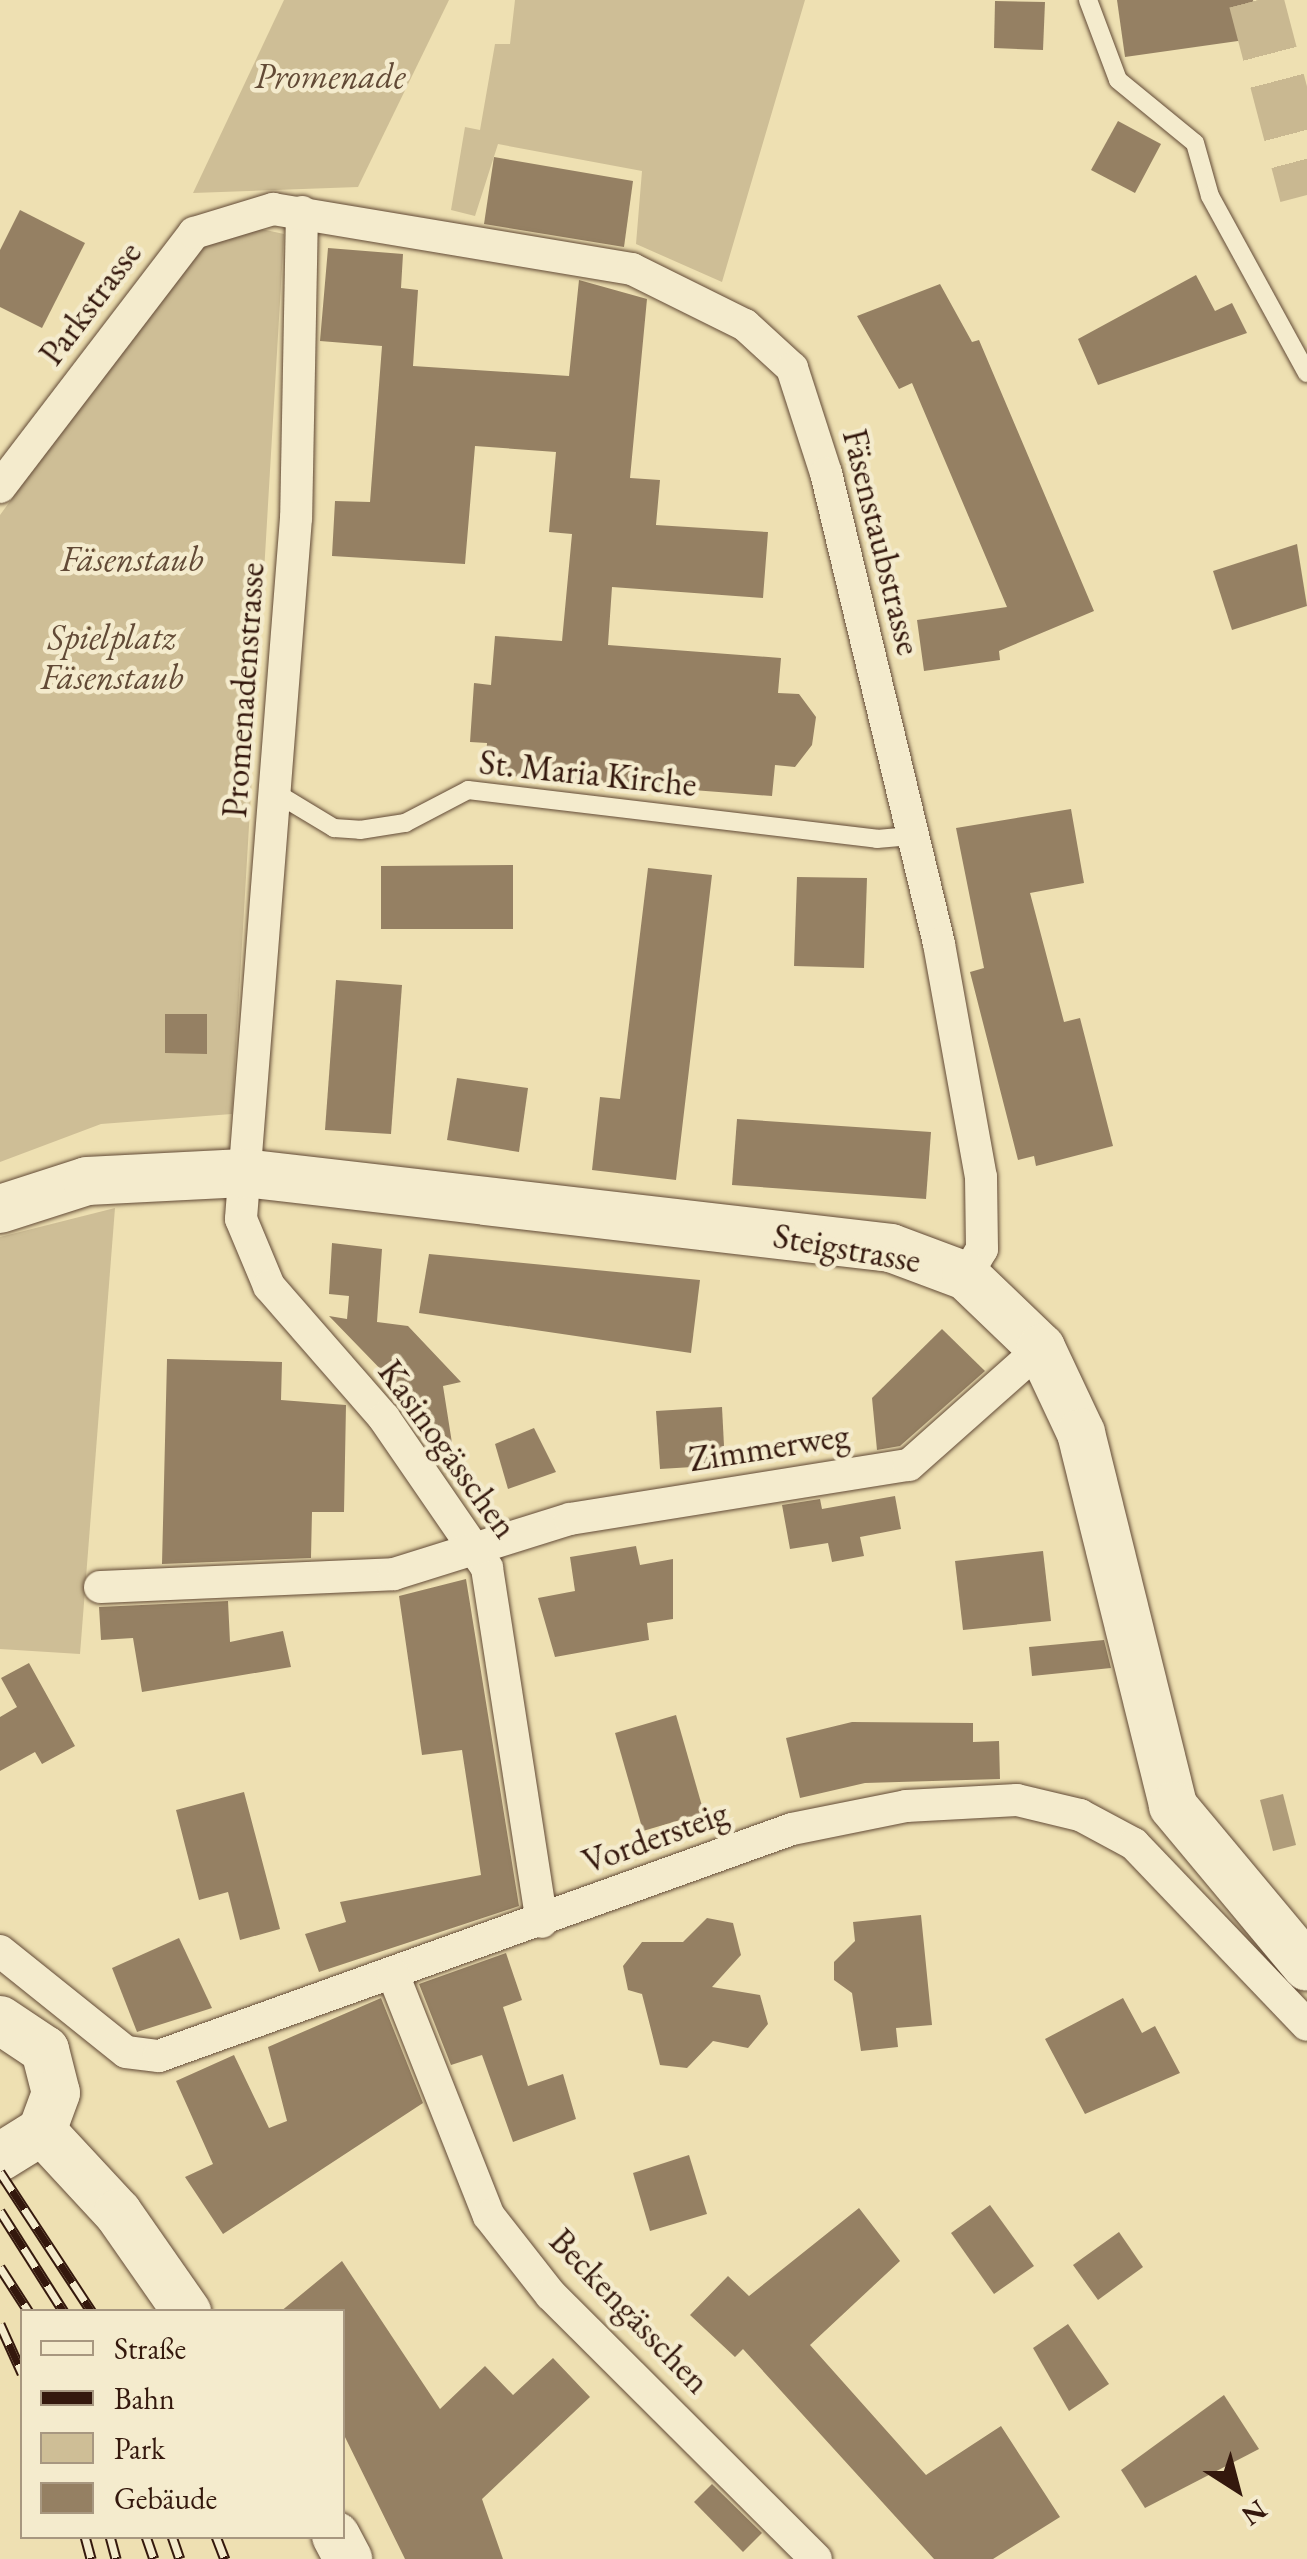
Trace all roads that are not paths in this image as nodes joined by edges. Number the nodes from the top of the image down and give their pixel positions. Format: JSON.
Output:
{"nodes":[{"id":1,"x":1088,"y":0,"type":"edge"},
{"id":2,"x":288,"y":210,"type":"junction"},
{"id":3,"x":1307,"y":373,"type":"edge"},
{"id":4,"x":0,"y":487,"type":"edge"},
{"id":5,"x":276,"y":793,"type":"junction"},
{"id":6,"x":914,"y":836,"type":"junction"},
{"id":7,"x":244,"y":1173,"type":"junction"},
{"id":8,"x":0,"y":1208,"type":"edge"},
{"id":9,"x":966,"y":1276,"type":"junction"},
{"id":10,"x":1041,"y":1348,"type":"junction"},
{"id":11,"x":470,"y":1547,"type":"junction"},
{"id":12,"x":100,"y":1587,"type":"dead end"},
{"id":13,"x":542,"y":1922,"type":"junction"},
{"id":14,"x":0,"y":1951,"type":"edge"},
{"id":15,"x":1307,"y":1966,"type":"edge"},
{"id":16,"x":393,"y":1974,"type":"junction"},
{"id":17,"x":0,"y":2020,"type":"edge"},
{"id":18,"x":1307,"y":2026,"type":"edge"},
{"id":19,"x":23,"y":2145,"type":"edge"},
{"id":20,"x":185,"y":2309,"type":"edge"},
{"id":21,"x":816,"y":2559,"type":"edge"}],
"edges":[{"from":1,"to":3,"type":"lane"},
{"from":2,"to":4,"type":"street","name":"Parkstrasse"},
{"from":2,"to":5,"type":"street","name":"Promenadenstrasse"},
{"from":2,"to":6,"type":"street","name":"Fäsenstaubstrasse"},
{"from":5,"to":6,"type":"lane","name":"St. Maria Kirche"},
{"from":5,"to":7,"type":"street","name":"Promenadenstrasse"},
{"from":6,"to":9,"type":"street","name":"Fäsenstaubstrasse"},
{"from":7,"to":8,"type":"street","name":"Steigstrasse"},
{"from":7,"to":9,"type":"street","name":"Steigstrasse"},
{"from":7,"to":11,"type":"street","name":"Kasinogässchen"},
{"from":9,"to":10,"type":"street","name":"Steigstrasse"},
{"from":10,"to":11,"type":"street","name":"Zimmerweg"},
{"from":10,"to":15,"type":"street","name":"Steigstrasse"},
{"from":11,"to":12,"type":"street","name":"Zimmerweg"},
{"from":11,"to":13,"type":"street","name":"Kasinogässchen"},
{"from":13,"to":16,"type":"street","name":"Vordersteig"},
{"from":13,"to":18,"type":"street","name":"Vordersteig"},
{"from":14,"to":16,"type":"street","name":"Vordersteig"},
{"from":16,"to":21,"type":"street","name":"Beckengässchen"},
{"from":17,"to":19,"type":"street"},
{"from":19,"to":20,"type":"street"}]}
